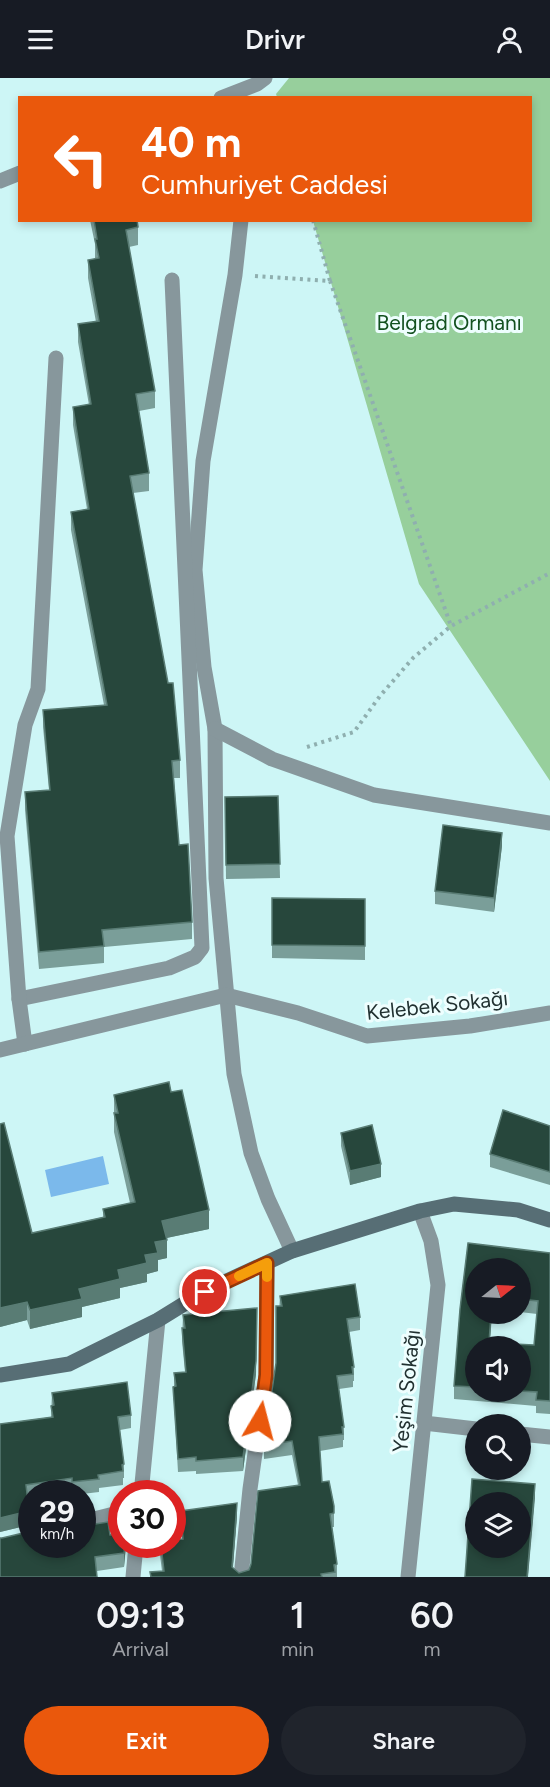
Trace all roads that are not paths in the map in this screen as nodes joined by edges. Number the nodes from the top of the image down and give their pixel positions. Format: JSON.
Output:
{"nodes":[{"id":1,"x":259,"y":87,"type":"edge"},
{"id":2,"x":228,"y":96,"type":"edge"},
{"id":3,"x":18,"y":174,"type":"edge"},
{"id":4,"x":0,"y":181,"type":"edge"},
{"id":5,"x":241,"y":222,"type":"edge"},
{"id":6,"x":172,"y":279,"type":"dead end"},
{"id":7,"x":56,"y":358,"type":"dead end"},
{"id":8,"x":215,"y":729,"type":"junction"},
{"id":9,"x":550,"y":823,"type":"edge"},
{"id":10,"x":226,"y":995,"type":"junction"},
{"id":11,"x":18,"y":999,"type":"junction"},
{"id":12,"x":550,"y":1013,"type":"edge"},
{"id":13,"x":25,"y":1044,"type":"junction"},
{"id":14,"x":0,"y":1050,"type":"edge"},
{"id":15,"x":420,"y":1211,"type":"junction"},
{"id":16,"x":550,"y":1220,"type":"edge"},
{"id":17,"x":292,"y":1251,"type":"junction"},
{"id":18,"x":267,"y":1263,"type":"junction"},
{"id":19,"x":158,"y":1320,"type":"junction"},
{"id":20,"x":0,"y":1375,"type":"edge"},
{"id":21,"x":424,"y":1423,"type":"junction"},
{"id":22,"x":465,"y":1428,"type":"edge"},
{"id":23,"x":531,"y":1435,"type":"edge"},
{"id":24,"x":550,"y":1437,"type":"edge"},
{"id":25,"x":142,"y":1480,"type":"edge"},
{"id":26,"x":135,"y":1558,"type":"edge"},
{"id":27,"x":133,"y":1577,"type":"edge"},
{"id":28,"x":241,"y":1577,"type":"edge"},
{"id":29,"x":408,"y":1577,"type":"edge"}],
"edges":[{"from":1,"to":2,"type":"street"},
{"from":3,"to":4,"type":"street"},
{"from":5,"to":8,"type":"street"},
{"from":6,"to":11,"type":"street"},
{"from":7,"to":11,"type":"street"},
{"from":8,"to":9,"type":"street"},
{"from":8,"to":10,"type":"street"},
{"from":10,"to":12,"type":"street","name":"Kelebek Sokağı"},
{"from":10,"to":13,"type":"street"},
{"from":10,"to":17,"type":"street"},
{"from":11,"to":13,"type":"street"},
{"from":13,"to":14,"type":"street"},
{"from":15,"to":16,"type":"main road"},
{"from":15,"to":17,"type":"main road"},
{"from":15,"to":21,"type":"street","name":"Yeşim Sokağı"},
{"from":17,"to":18,"type":"main road"},
{"from":18,"to":19,"type":"main road"},
{"from":18,"to":28,"type":"street"},
{"from":19,"to":20,"type":"main road"},
{"from":19,"to":25,"type":"street"},
{"from":21,"to":22,"type":"street"},
{"from":21,"to":29,"type":"street","name":"Yeşim Sokağı"},
{"from":23,"to":24,"type":"street"},
{"from":26,"to":27,"type":"street"}]}
